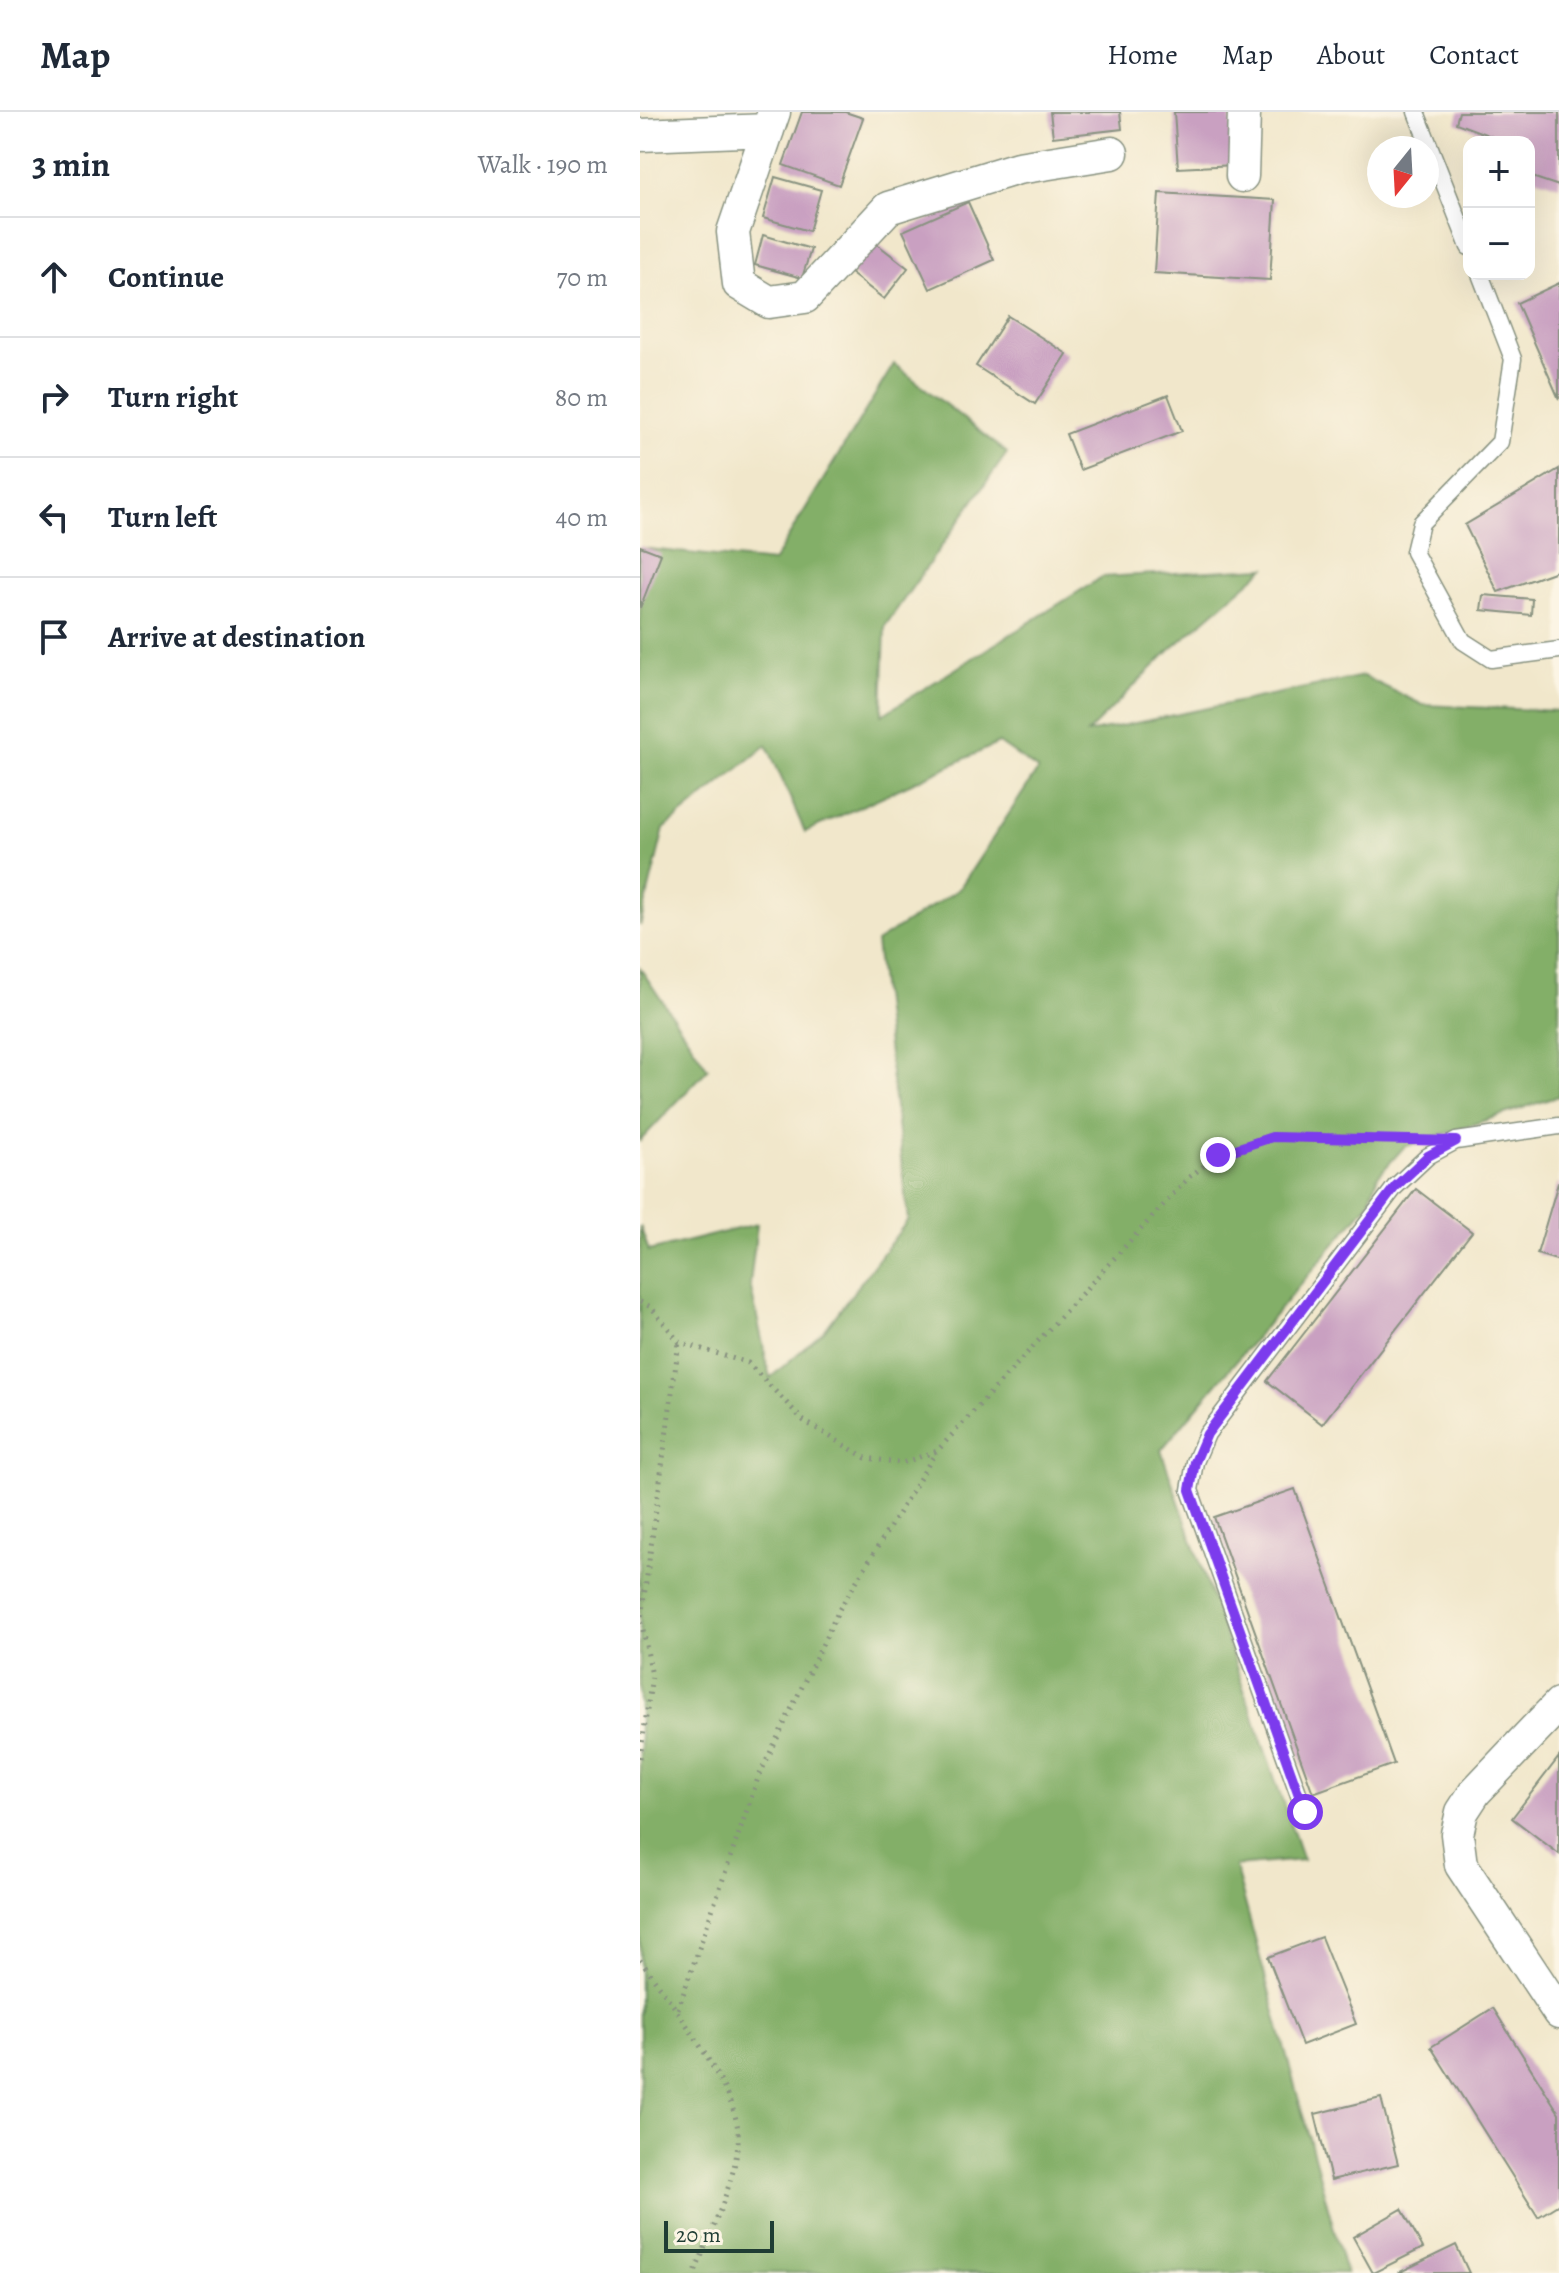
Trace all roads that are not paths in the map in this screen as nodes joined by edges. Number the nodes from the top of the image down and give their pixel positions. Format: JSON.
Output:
{"nodes":[{"id":1,"x":1244,"y":112,"type":"edge"},
{"id":2,"x":1416,"y":112,"type":"edge"},
{"id":3,"x":771,"y":121,"type":"edge"},
{"id":4,"x":640,"y":135,"type":"edge"},
{"id":5,"x":1112,"y":153,"type":"dead end"},
{"id":6,"x":1242,"y":176,"type":"dead end"},
{"id":7,"x":1463,"y":232,"type":"edge"},
{"id":8,"x":1482,"y":280,"type":"edge"},
{"id":9,"x":1559,"y":650,"type":"edge"},
{"id":10,"x":1559,"y":1126,"type":"edge"},
{"id":11,"x":1559,"y":1704,"type":"edge"},
{"id":12,"x":1305,"y":1812,"type":"dead end"},
{"id":13,"x":1559,"y":2013,"type":"edge"}],
"edges":[{"from":1,"to":6,"type":"street"},
{"from":2,"to":7,"type":"lane"},
{"from":3,"to":4,"type":"street"},
{"from":3,"to":5,"type":"street"},
{"from":8,"to":9,"type":"lane"},
{"from":10,"to":12,"type":"lane"},
{"from":11,"to":13,"type":"street"}]}
